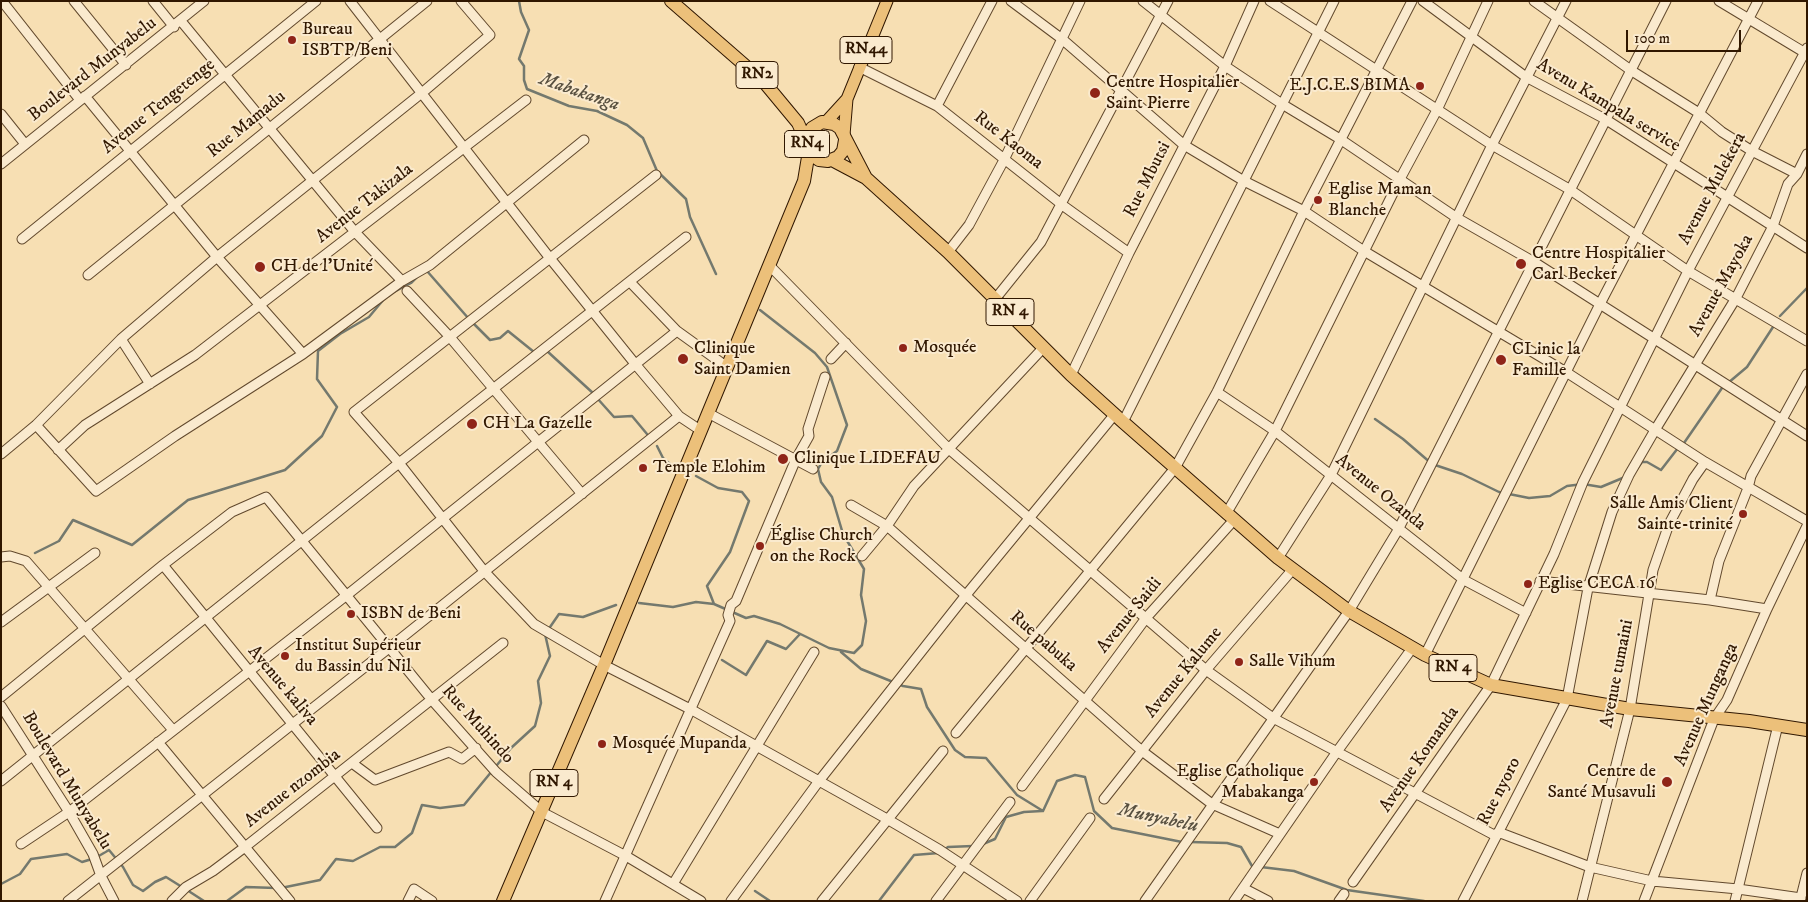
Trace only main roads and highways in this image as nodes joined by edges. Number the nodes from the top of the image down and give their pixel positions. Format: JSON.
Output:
{"nodes":[{"id":1,"x":671,"y":1,"type":"edge"},
{"id":2,"x":886,"y":1,"type":"edge"},
{"id":3,"x":847,"y":100,"type":"junction"},
{"id":4,"x":787,"y":108,"type":"junction"},
{"id":5,"x":822,"y":123,"type":"junction"},
{"id":6,"x":845,"y":138,"type":"junction"},
{"id":7,"x":807,"y":146,"type":"junction"},
{"id":8,"x":828,"y":161,"type":"junction"},
{"id":9,"x":866,"y":178,"type":"junction"},
{"id":10,"x":804,"y":181,"type":"junction"},
{"id":11,"x":1807,"y":730,"type":"edge"},
{"id":12,"x":503,"y":901,"type":"edge"}],
"edges":[{"from":1,"to":4,"type":"highway","number":"RN2"},
{"from":2,"to":3,"type":"main road","number":"RN44"},
{"from":3,"to":5,"type":"main road","number":"RN44"},
{"from":3,"to":6,"type":"main road","number":"RN44"},
{"from":4,"to":5,"type":"highway","number":"RN2"},
{"from":4,"to":7,"type":"highway","number":"RN2"},
{"from":5,"to":6,"type":"highway","number":"RN4"},
{"from":5,"to":7,"type":"highway","number":"RN4"},
{"from":6,"to":8,"type":"highway","number":"RN4"},
{"from":6,"to":9,"type":"highway","number":"RN4"},
{"from":7,"to":8,"type":"highway","number":"RN4"},
{"from":7,"to":10,"type":"highway","number":"RN4"},
{"from":8,"to":9,"type":"highway","number":"RN 4"},
{"from":8,"to":10,"type":"highway","number":"RN 4"},
{"from":9,"to":11,"type":"highway","number":"RN 4"},
{"from":10,"to":12,"type":"highway","number":"RN 4"}]}
